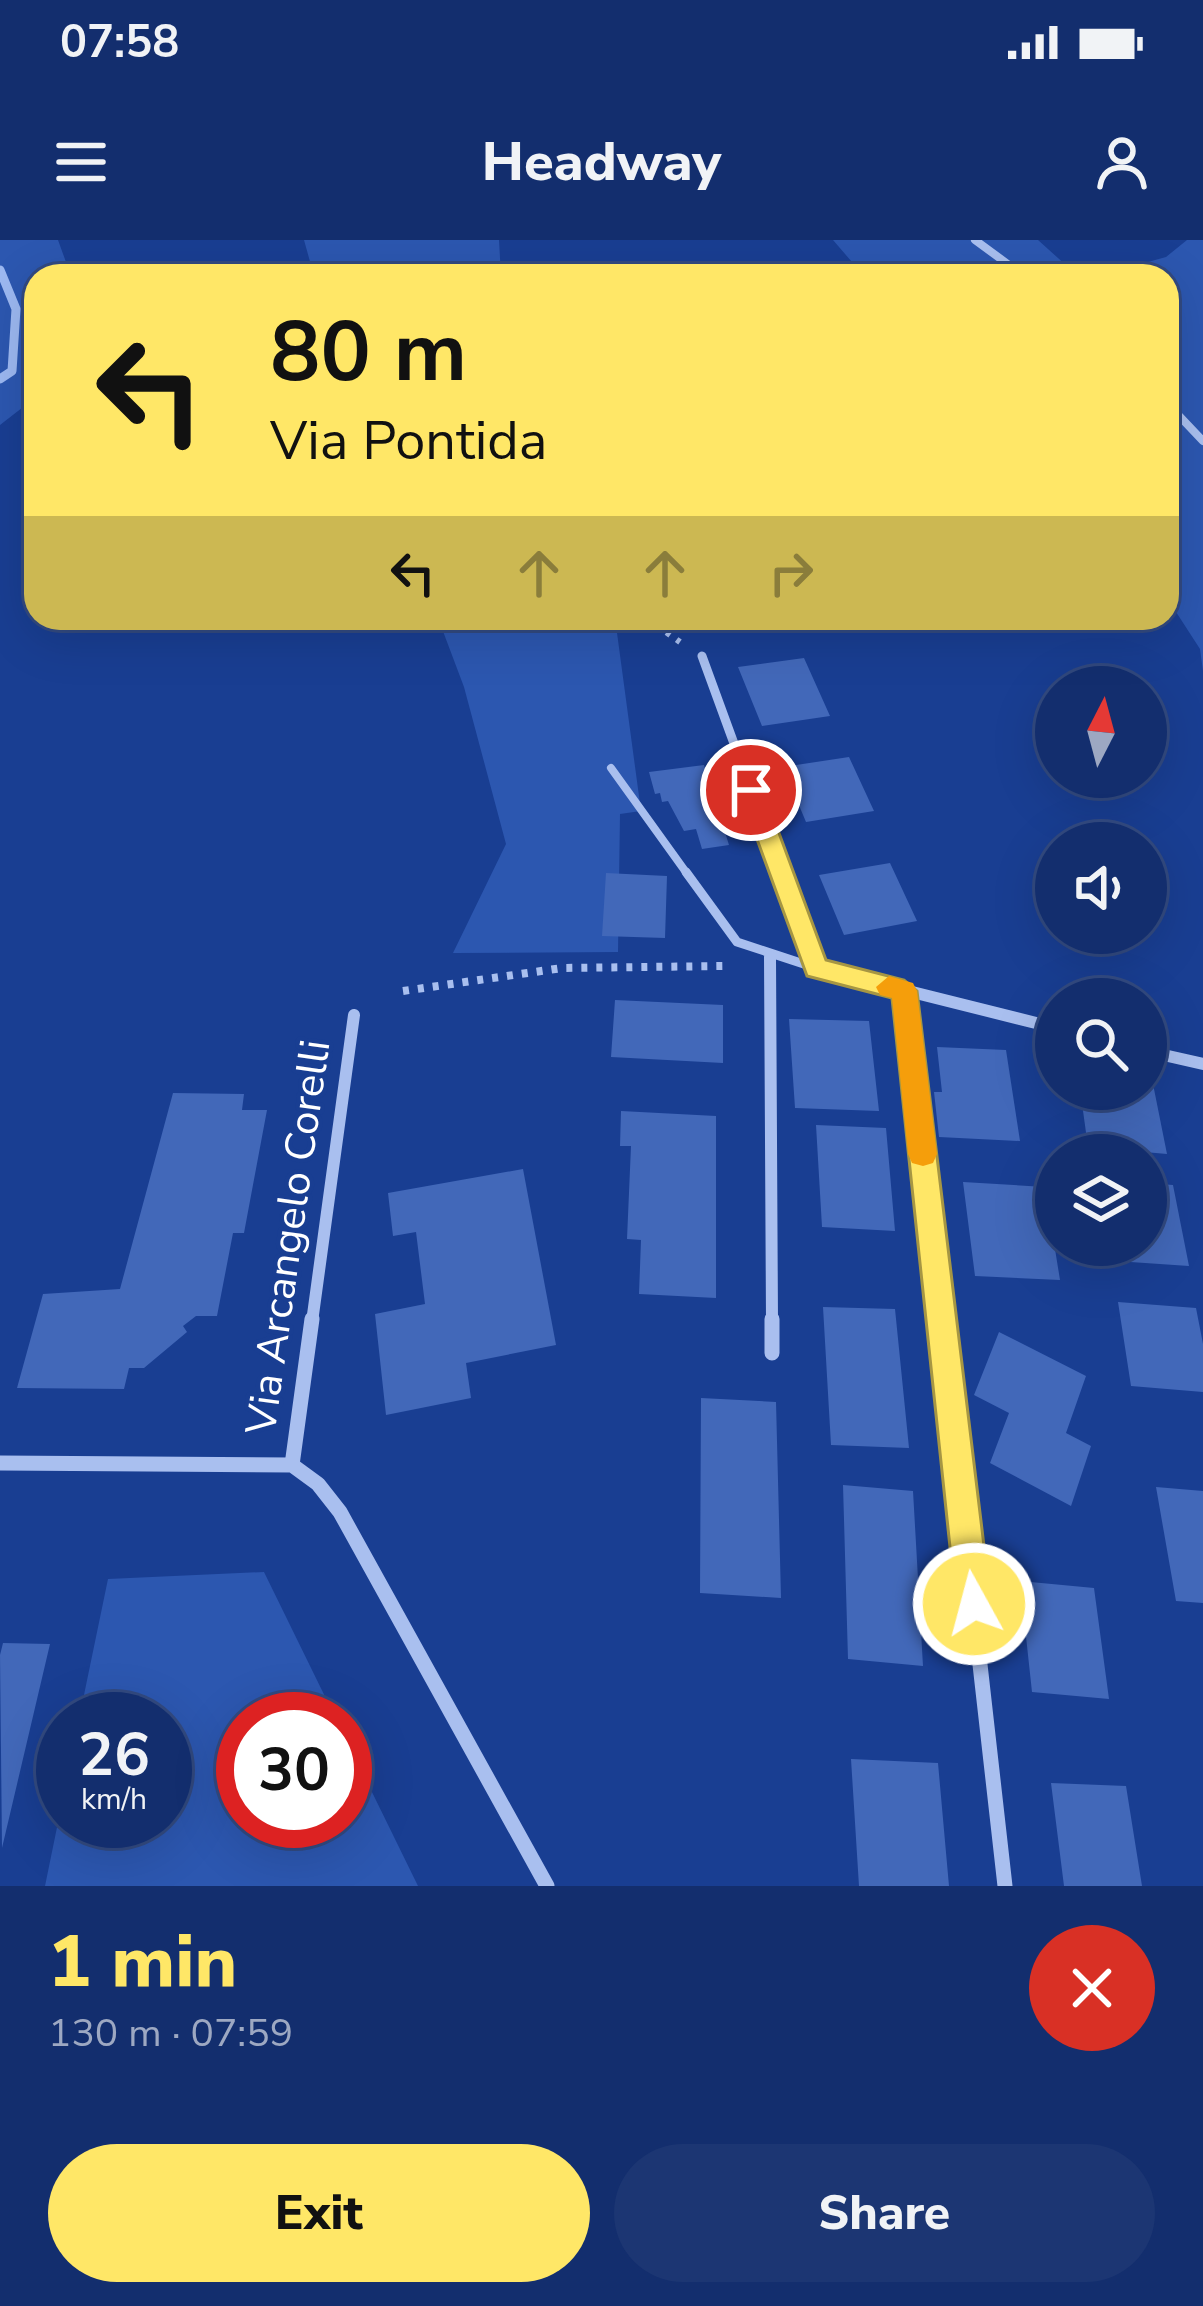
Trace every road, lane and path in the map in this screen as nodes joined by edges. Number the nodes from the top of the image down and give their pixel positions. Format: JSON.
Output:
{"nodes":[{"id":1,"x":975,"y":240,"type":"edge"},
{"id":2,"x":1008,"y":264,"type":"edge"},
{"id":3,"x":1179,"y":416,"type":"edge"},
{"id":4,"x":1203,"y":441,"type":"edge"},
{"id":5,"x":664,"y":630,"type":"edge"},
{"id":6,"x":702,"y":656,"type":"joint"},
{"id":7,"x":611,"y":768,"type":"dead end"},
{"id":8,"x":770,"y":963,"type":"junction"},
{"id":9,"x":816,"y":968,"type":"junction"},
{"id":10,"x":403,"y":991,"type":"dead end"},
{"id":11,"x":904,"y":991,"type":"junction"},
{"id":12,"x":354,"y":1015,"type":"dead end"},
{"id":13,"x":1035,"y":1023,"type":"edge"},
{"id":14,"x":1167,"y":1056,"type":"edge"},
{"id":15,"x":1203,"y":1064,"type":"edge"},
{"id":16,"x":772,"y":1353,"type":"dead end"},
{"id":17,"x":0,"y":1463,"type":"edge"},
{"id":18,"x":292,"y":1466,"type":"junction"},
{"id":19,"x":547,"y":1886,"type":"edge"},
{"id":20,"x":1005,"y":1886,"type":"edge"}],
"edges":[{"from":1,"to":2,"type":"street"},
{"from":3,"to":4,"type":"street"},
{"from":5,"to":6,"type":"path"},
{"from":6,"to":9,"type":"street"},
{"from":7,"to":8,"type":"lane"},
{"from":8,"to":9,"type":"lane"},
{"from":8,"to":10,"type":"path"},
{"from":8,"to":16,"type":"street"},
{"from":9,"to":11,"type":"street"},
{"from":11,"to":13,"type":"street"},
{"from":11,"to":20,"type":"street"},
{"from":12,"to":18,"type":"street","name":"Via Arcangelo Corelli"},
{"from":14,"to":15,"type":"street"},
{"from":17,"to":18,"type":"street","name":"Via Arcangelo Corelli"},
{"from":18,"to":19,"type":"street"}]}
